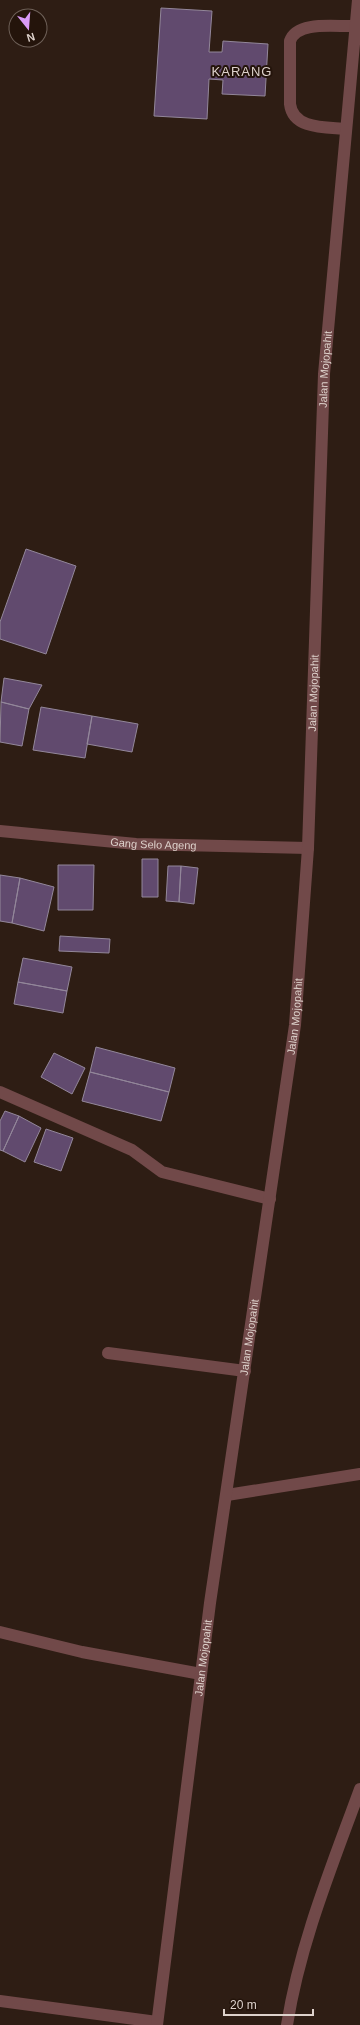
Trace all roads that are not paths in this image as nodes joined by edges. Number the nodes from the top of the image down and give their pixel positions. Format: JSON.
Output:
{"nodes":[{"id":1,"x":358,"y":0,"type":"edge"},
{"id":2,"x":356,"y":26,"type":"junction"},
{"id":3,"x":346,"y":129,"type":"junction"},
{"id":4,"x":0,"y":831,"type":"edge"},
{"id":5,"x":308,"y":848,"type":"junction"},
{"id":6,"x":0,"y":1092,"type":"edge"},
{"id":7,"x":270,"y":1199,"type":"junction"},
{"id":8,"x":108,"y":1353,"type":"dead end"},
{"id":9,"x":245,"y":1371,"type":"junction"},
{"id":10,"x":360,"y":1474,"type":"edge"},
{"id":11,"x":227,"y":1495,"type":"junction"},
{"id":12,"x":0,"y":1632,"type":"edge"},
{"id":13,"x":201,"y":1674,"type":"junction"},
{"id":14,"x":360,"y":1789,"type":"edge"},
{"id":15,"x":0,"y":2001,"type":"edge"},
{"id":16,"x":157,"y":2024,"type":"edge"},
{"id":17,"x":287,"y":2025,"type":"edge"}],
"edges":[{"from":1,"to":2,"type":"street","name":"Jalan Mojopahit"},
{"from":2,"to":3,"type":"street","name":"Jalan Mojopahit"},
{"from":2,"to":3,"type":"street"},
{"from":3,"to":5,"type":"street","name":"Jalan Mojopahit"},
{"from":4,"to":5,"type":"street","name":"Gang Selo Ageng"},
{"from":5,"to":7,"type":"street","name":"Jalan Mojopahit"},
{"from":6,"to":7,"type":"street"},
{"from":7,"to":9,"type":"street","name":"Jalan Mojopahit"},
{"from":8,"to":9,"type":"street"},
{"from":9,"to":11,"type":"street","name":"Jalan Mojopahit"},
{"from":10,"to":11,"type":"street"},
{"from":11,"to":13,"type":"street","name":"Jalan Mojopahit"},
{"from":12,"to":13,"type":"street"},
{"from":13,"to":16,"type":"street","name":"Jalan Mojopahit"},
{"from":14,"to":17,"type":"street"},
{"from":15,"to":16,"type":"street"}]}
